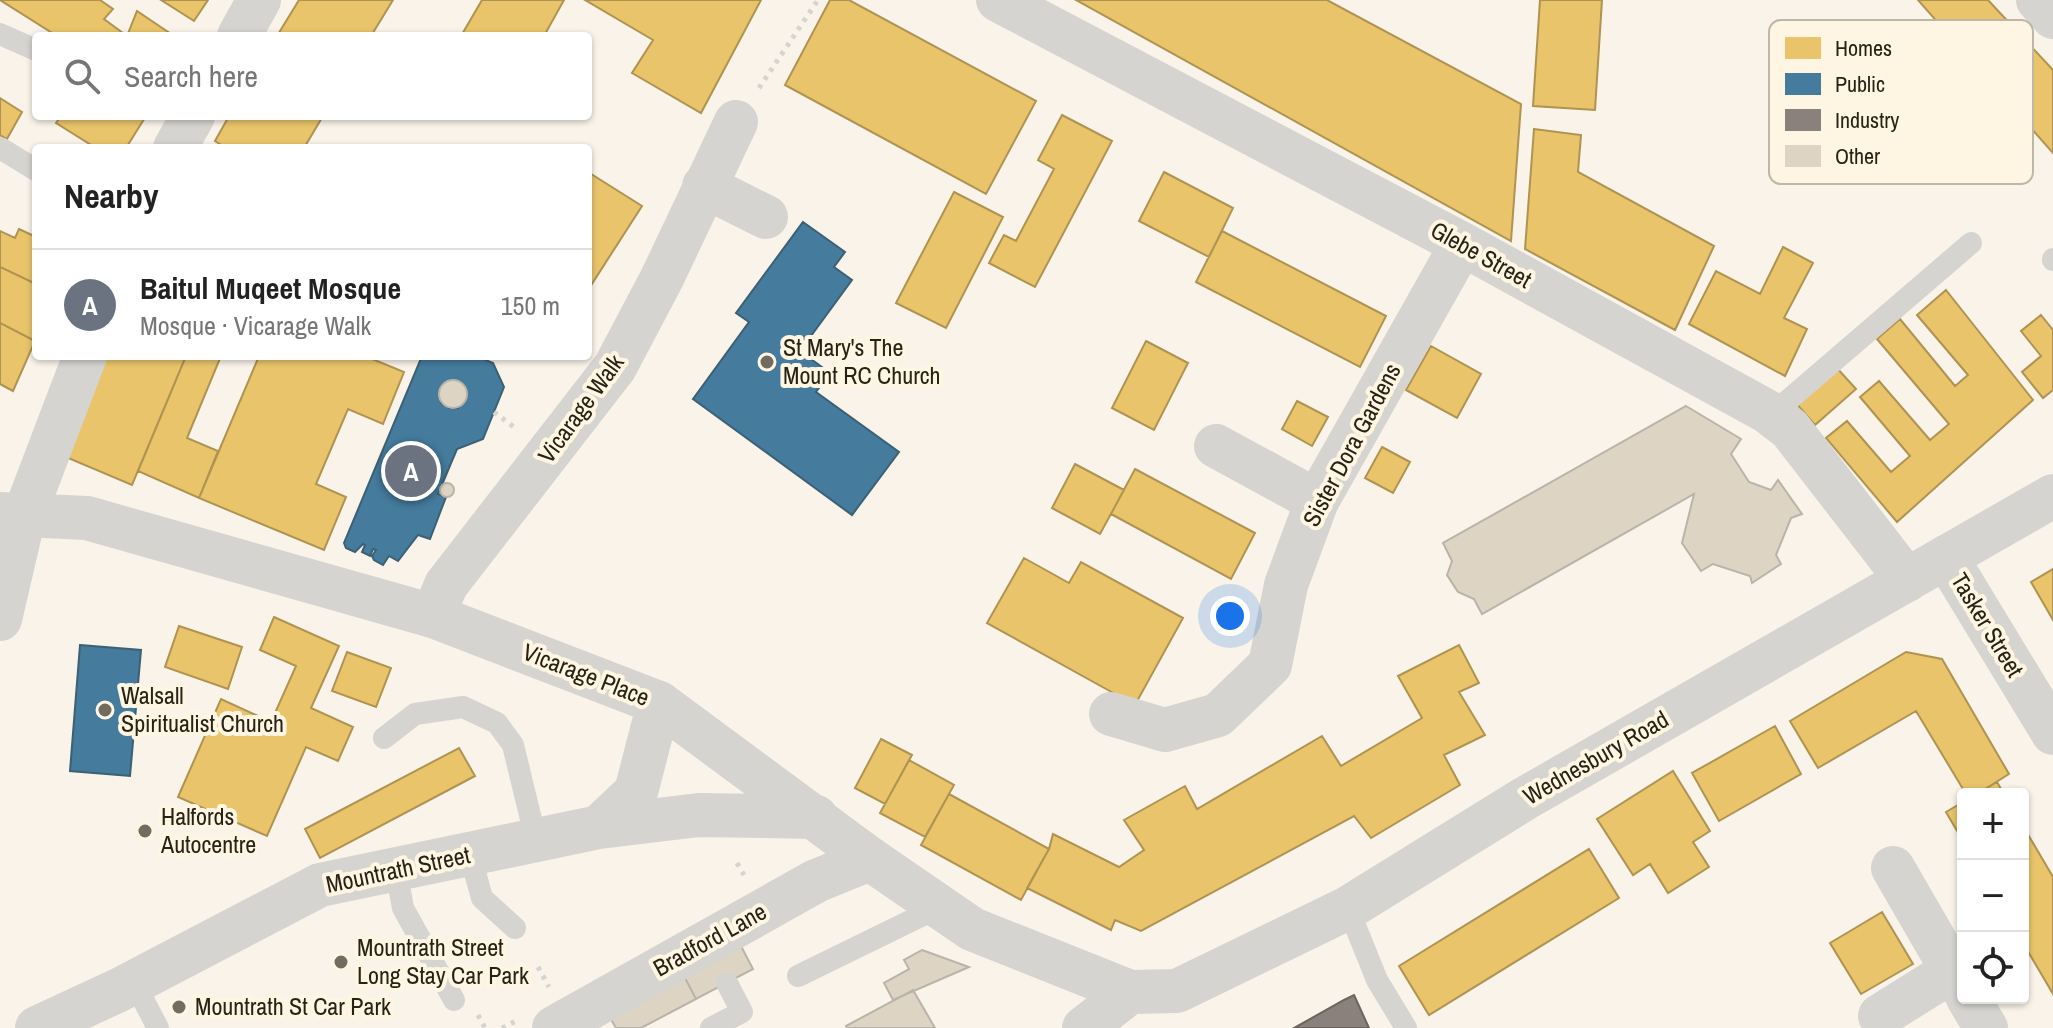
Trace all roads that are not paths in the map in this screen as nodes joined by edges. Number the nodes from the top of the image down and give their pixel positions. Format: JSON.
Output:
{"nodes":[{"id":1,"x":259,"y":0,"type":"edge"},
{"id":2,"x":998,"y":0,"type":"edge"},
{"id":3,"x":2038,"y":0,"type":"edge"},
{"id":4,"x":2053,"y":17,"type":"edge"},
{"id":5,"x":241,"y":32,"type":"edge"},
{"id":6,"x":0,"y":34,"type":"edge"},
{"id":7,"x":32,"y":48,"type":"edge"},
{"id":8,"x":736,"y":122,"type":"road end"},
{"id":9,"x":0,"y":148,"type":"edge"},
{"id":10,"x":32,"y":168,"type":"edge"},
{"id":11,"x":704,"y":186,"type":"junction"},
{"id":12,"x":766,"y":217,"type":"dead end"},
{"id":13,"x":1971,"y":243,"type":"dead end"},
{"id":14,"x":1462,"y":244,"type":"junction"},
{"id":15,"x":83,"y":360,"type":"edge"},
{"id":16,"x":1771,"y":415,"type":"junction"},
{"id":17,"x":1216,"y":446,"type":"dead end"},
{"id":18,"x":2053,"y":496,"type":"edge"},
{"id":19,"x":1317,"y":501,"type":"junction"},
{"id":20,"x":12,"y":515,"type":"edge"},
{"id":21,"x":1946,"y":557,"type":"junction"},
{"id":22,"x":1907,"y":580,"type":"junction"},
{"id":23,"x":433,"y":616,"type":"junction"},
{"id":24,"x":0,"y":619,"type":"edge"},
{"id":25,"x":659,"y":703,"type":"junction"},
{"id":26,"x":1111,"y":714,"type":"dead end"},
{"id":27,"x":2053,"y":733,"type":"edge"},
{"id":28,"x":384,"y":738,"type":"dead end"},
{"id":29,"x":816,"y":817,"type":"junction"},
{"id":30,"x":599,"y":827,"type":"junction"},
{"id":31,"x":536,"y":840,"type":"junction"},
{"id":32,"x":470,"y":854,"type":"junction"},
{"id":33,"x":870,"y":859,"type":"junction"},
{"id":34,"x":1893,"y":868,"type":"dead end"},
{"id":35,"x":396,"y":869,"type":"junction"},
{"id":36,"x":939,"y":907,"type":"junction"},
{"id":37,"x":1348,"y":908,"type":"junction"},
{"id":38,"x":515,"y":928,"type":"dead end"},
{"id":39,"x":798,"y":976,"type":"dead end"},
{"id":40,"x":1957,"y":979,"type":"edge"},
{"id":41,"x":134,"y":982,"type":"junction"},
{"id":42,"x":727,"y":983,"type":"dead end"},
{"id":43,"x":1957,"y":987,"type":"edge"},
{"id":44,"x":1130,"y":992,"type":"junction"},
{"id":45,"x":454,"y":1000,"type":"dead end"},
{"id":46,"x":1972,"y":1004,"type":"edge"},
{"id":47,"x":1880,"y":1016,"type":"dead end"},
{"id":48,"x":37,"y":1028,"type":"edge"},
{"id":49,"x":158,"y":1028,"type":"edge"},
{"id":50,"x":554,"y":1028,"type":"edge"},
{"id":51,"x":711,"y":1028,"type":"edge"},
{"id":52,"x":1084,"y":1028,"type":"edge"},
{"id":53,"x":1406,"y":1028,"type":"edge"},
{"id":54,"x":1986,"y":1028,"type":"edge"}],
"edges":[{"from":1,"to":5,"type":"street"},
{"from":2,"to":14,"type":"street","name":"Glebe Street"},
{"from":3,"to":4,"type":"street"},
{"from":6,"to":7,"type":"lane"},
{"from":8,"to":11,"type":"street","name":"Vicarage Walk"},
{"from":9,"to":10,"type":"lane"},
{"from":11,"to":12,"type":"street"},
{"from":11,"to":23,"type":"street","name":"Vicarage Walk"},
{"from":13,"to":16,"type":"lane"},
{"from":14,"to":16,"type":"street","name":"Glebe Street"},
{"from":14,"to":19,"type":"street","name":"Sister Dora Gardens"},
{"from":15,"to":20,"type":"street"},
{"from":16,"to":22,"type":"street","name":"Glebe Street"},
{"from":17,"to":19,"type":"street"},
{"from":18,"to":21,"type":"street","name":"Wednesbury Road"},
{"from":19,"to":26,"type":"street","name":"Sister Dora Gardens"},
{"from":20,"to":23,"type":"street","name":"Vicarage Place"},
{"from":20,"to":24,"type":"street"},
{"from":21,"to":22,"type":"street","name":"Wednesbury Road"},
{"from":21,"to":27,"type":"street","name":"Tasker Street"},
{"from":22,"to":37,"type":"street","name":"Wednesbury Road"},
{"from":23,"to":25,"type":"street","name":"Vicarage Place"},
{"from":25,"to":29,"type":"street","name":"Vicarage Place"},
{"from":25,"to":30,"type":"street"},
{"from":28,"to":31,"type":"lane"},
{"from":29,"to":30,"type":"street","name":"Mountrath Street"},
{"from":29,"to":33,"type":"street","name":"Vicarage Place"},
{"from":30,"to":31,"type":"street","name":"Mountrath Street"},
{"from":31,"to":32,"type":"street","name":"Mountrath Street"},
{"from":32,"to":35,"type":"street","name":"Mountrath Street"},
{"from":32,"to":38,"type":"lane"},
{"from":33,"to":36,"type":"street","name":"Vicarage Place"},
{"from":33,"to":50,"type":"street","name":"Bradford Lane"},
{"from":34,"to":40,"type":"street"},
{"from":35,"to":41,"type":"street","name":"Mountrath Street"},
{"from":35,"to":45,"type":"lane"},
{"from":36,"to":39,"type":"lane"},
{"from":36,"to":44,"type":"street","name":"Vicarage Place"},
{"from":37,"to":44,"type":"street","name":"Wednesbury Road"},
{"from":37,"to":53,"type":"lane"},
{"from":41,"to":48,"type":"street","name":"Mountrath Street"},
{"from":41,"to":49,"type":"lane"},
{"from":42,"to":51,"type":"lane"},
{"from":43,"to":47,"type":"street"},
{"from":44,"to":52,"type":"street"},
{"from":46,"to":54,"type":"street"}]}
